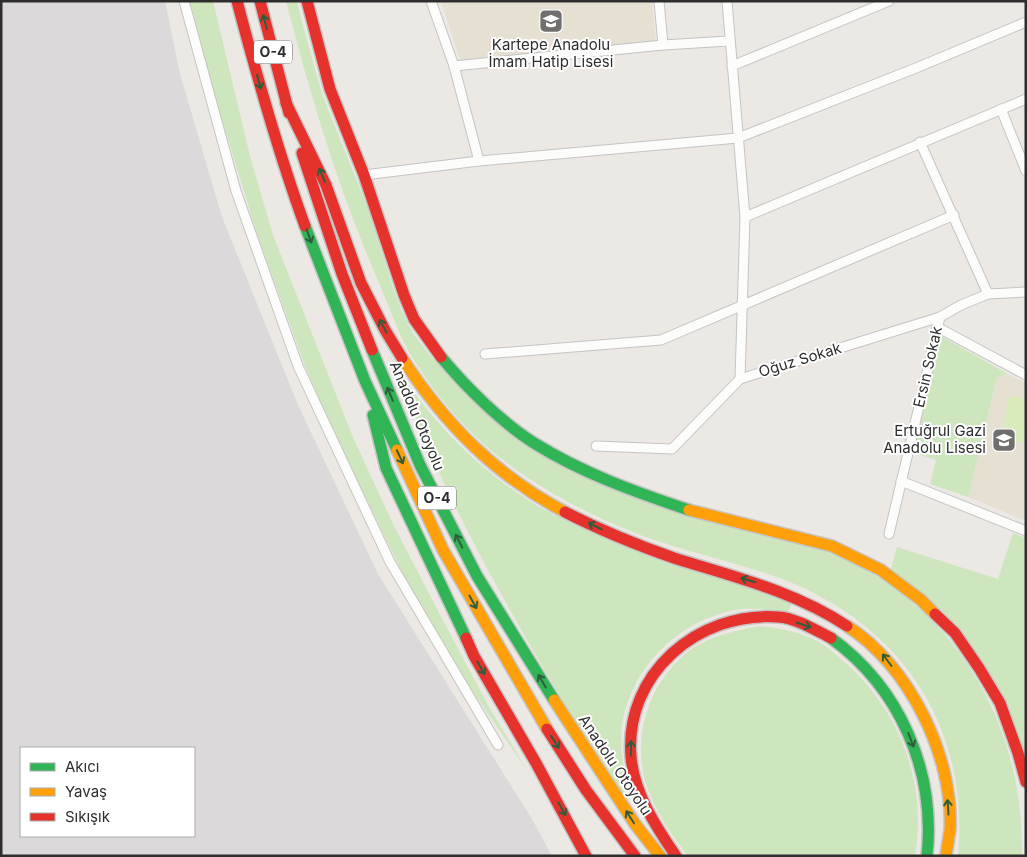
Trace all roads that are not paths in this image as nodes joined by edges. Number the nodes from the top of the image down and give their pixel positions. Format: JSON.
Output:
{"nodes":[{"id":1,"x":184,"y":1,"type":"edge"},
{"id":2,"x":237,"y":1,"type":"edge"},
{"id":3,"x":260,"y":1,"type":"edge"},
{"id":4,"x":307,"y":1,"type":"edge"},
{"id":5,"x":432,"y":1,"type":"edge"},
{"id":6,"x":659,"y":1,"type":"edge"},
{"id":7,"x":727,"y":1,"type":"edge"},
{"id":8,"x":889,"y":1,"type":"edge"},
{"id":9,"x":1026,"y":22,"type":"edge"},
{"id":10,"x":729,"y":41,"type":"junction"},
{"id":11,"x":664,"y":45,"type":"junction"},
{"id":12,"x":454,"y":66,"type":"junction"},
{"id":13,"x":732,"y":66,"type":"junction"},
{"id":14,"x":1026,"y":99,"type":"edge"},
{"id":15,"x":286,"y":103,"type":"junction"},
{"id":16,"x":1001,"y":110,"type":"junction"},
{"id":17,"x":738,"y":138,"type":"junction"},
{"id":18,"x":920,"y":142,"type":"junction"},
{"id":19,"x":478,"y":161,"type":"junction"},
{"id":20,"x":1026,"y":170,"type":"edge"},
{"id":21,"x":364,"y":175,"type":"junction"},
{"id":22,"x":954,"y":215,"type":"junction"},
{"id":23,"x":745,"y":216,"type":"junction"},
{"id":24,"x":1026,"y":292,"type":"edge"},
{"id":25,"x":988,"y":294,"type":"junction"},
{"id":26,"x":743,"y":304,"type":"junction"},
{"id":27,"x":940,"y":317,"type":"junction"},
{"id":28,"x":938,"y":327,"type":"junction"},
{"id":29,"x":485,"y":354,"type":"dead end"},
{"id":30,"x":1026,"y":375,"type":"edge"},
{"id":31,"x":740,"y":378,"type":"junction"},
{"id":32,"x":365,"y":381,"type":"junction"},
{"id":33,"x":596,"y":446,"type":"dead end"},
{"id":34,"x":901,"y":481,"type":"junction"},
{"id":35,"x":1026,"y":531,"type":"edge"},
{"id":36,"x":889,"y":534,"type":"dead end"},
{"id":37,"x":498,"y":745,"type":"dead end"},
{"id":38,"x":1026,"y":782,"type":"edge"},
{"id":39,"x":586,"y":856,"type":"edge"},
{"id":40,"x":635,"y":856,"type":"edge"},
{"id":41,"x":660,"y":856,"type":"edge"},
{"id":42,"x":676,"y":856,"type":"edge"},
{"id":43,"x":927,"y":856,"type":"edge"},
{"id":44,"x":946,"y":856,"type":"edge"}],
"edges":[{"from":1,"to":37,"type":"street"},
{"from":2,"to":32,"type":"main road","name":"Anadolu Otoyolu","number":"O-4","one_way":true},
{"from":15,"to":3,"type":"main road","name":"Anadolu Otoyolu","number":"O-4","one_way":true},
{"from":4,"to":21,"type":"main road"},
{"from":5,"to":12,"type":"street"},
{"from":6,"to":11,"type":"street"},
{"from":7,"to":10,"type":"street"},
{"from":8,"to":13,"type":"street"},
{"from":9,"to":17,"type":"street"},
{"from":10,"to":11,"type":"street"},
{"from":10,"to":13,"type":"street"},
{"from":11,"to":12,"type":"street"},
{"from":12,"to":19,"type":"street"},
{"from":13,"to":17,"type":"street"},
{"from":14,"to":16,"type":"street"},
{"from":41,"to":15,"type":"main road","name":"Anadolu Otoyolu","number":"O-4","one_way":true},
{"from":44,"to":15,"type":"main road","one_way":true},
{"from":16,"to":18,"type":"street"},
{"from":16,"to":20,"type":"street"},
{"from":17,"to":19,"type":"street"},
{"from":17,"to":23,"type":"street"},
{"from":18,"to":22,"type":"street"},
{"from":18,"to":23,"type":"street"},
{"from":19,"to":21,"type":"street"},
{"from":21,"to":38,"type":"main road"},
{"from":22,"to":25,"type":"street"},
{"from":22,"to":26,"type":"street"},
{"from":23,"to":26,"type":"street"},
{"from":24,"to":25,"type":"street","name":"Oğuz Sokak"},
{"from":25,"to":27,"type":"street","name":"Oğuz Sokak"},
{"from":26,"to":29,"type":"street"},
{"from":26,"to":31,"type":"street"},
{"from":27,"to":28,"type":"street","name":"Ersin Sokak"},
{"from":27,"to":31,"type":"street","name":"Oğuz Sokak"},
{"from":28,"to":30,"type":"street"},
{"from":28,"to":34,"type":"street","name":"Ersin Sokak"},
{"from":31,"to":33,"type":"street","name":"Oğuz Sokak"},
{"from":32,"to":39,"type":"main road","one_way":true},
{"from":32,"to":40,"type":"main road","name":"Anadolu Otoyolu","number":"O-4","one_way":true},
{"from":34,"to":35,"type":"street"},
{"from":34,"to":36,"type":"street","name":"Ersin Sokak"},
{"from":42,"to":43,"type":"main road","one_way":true}]}
